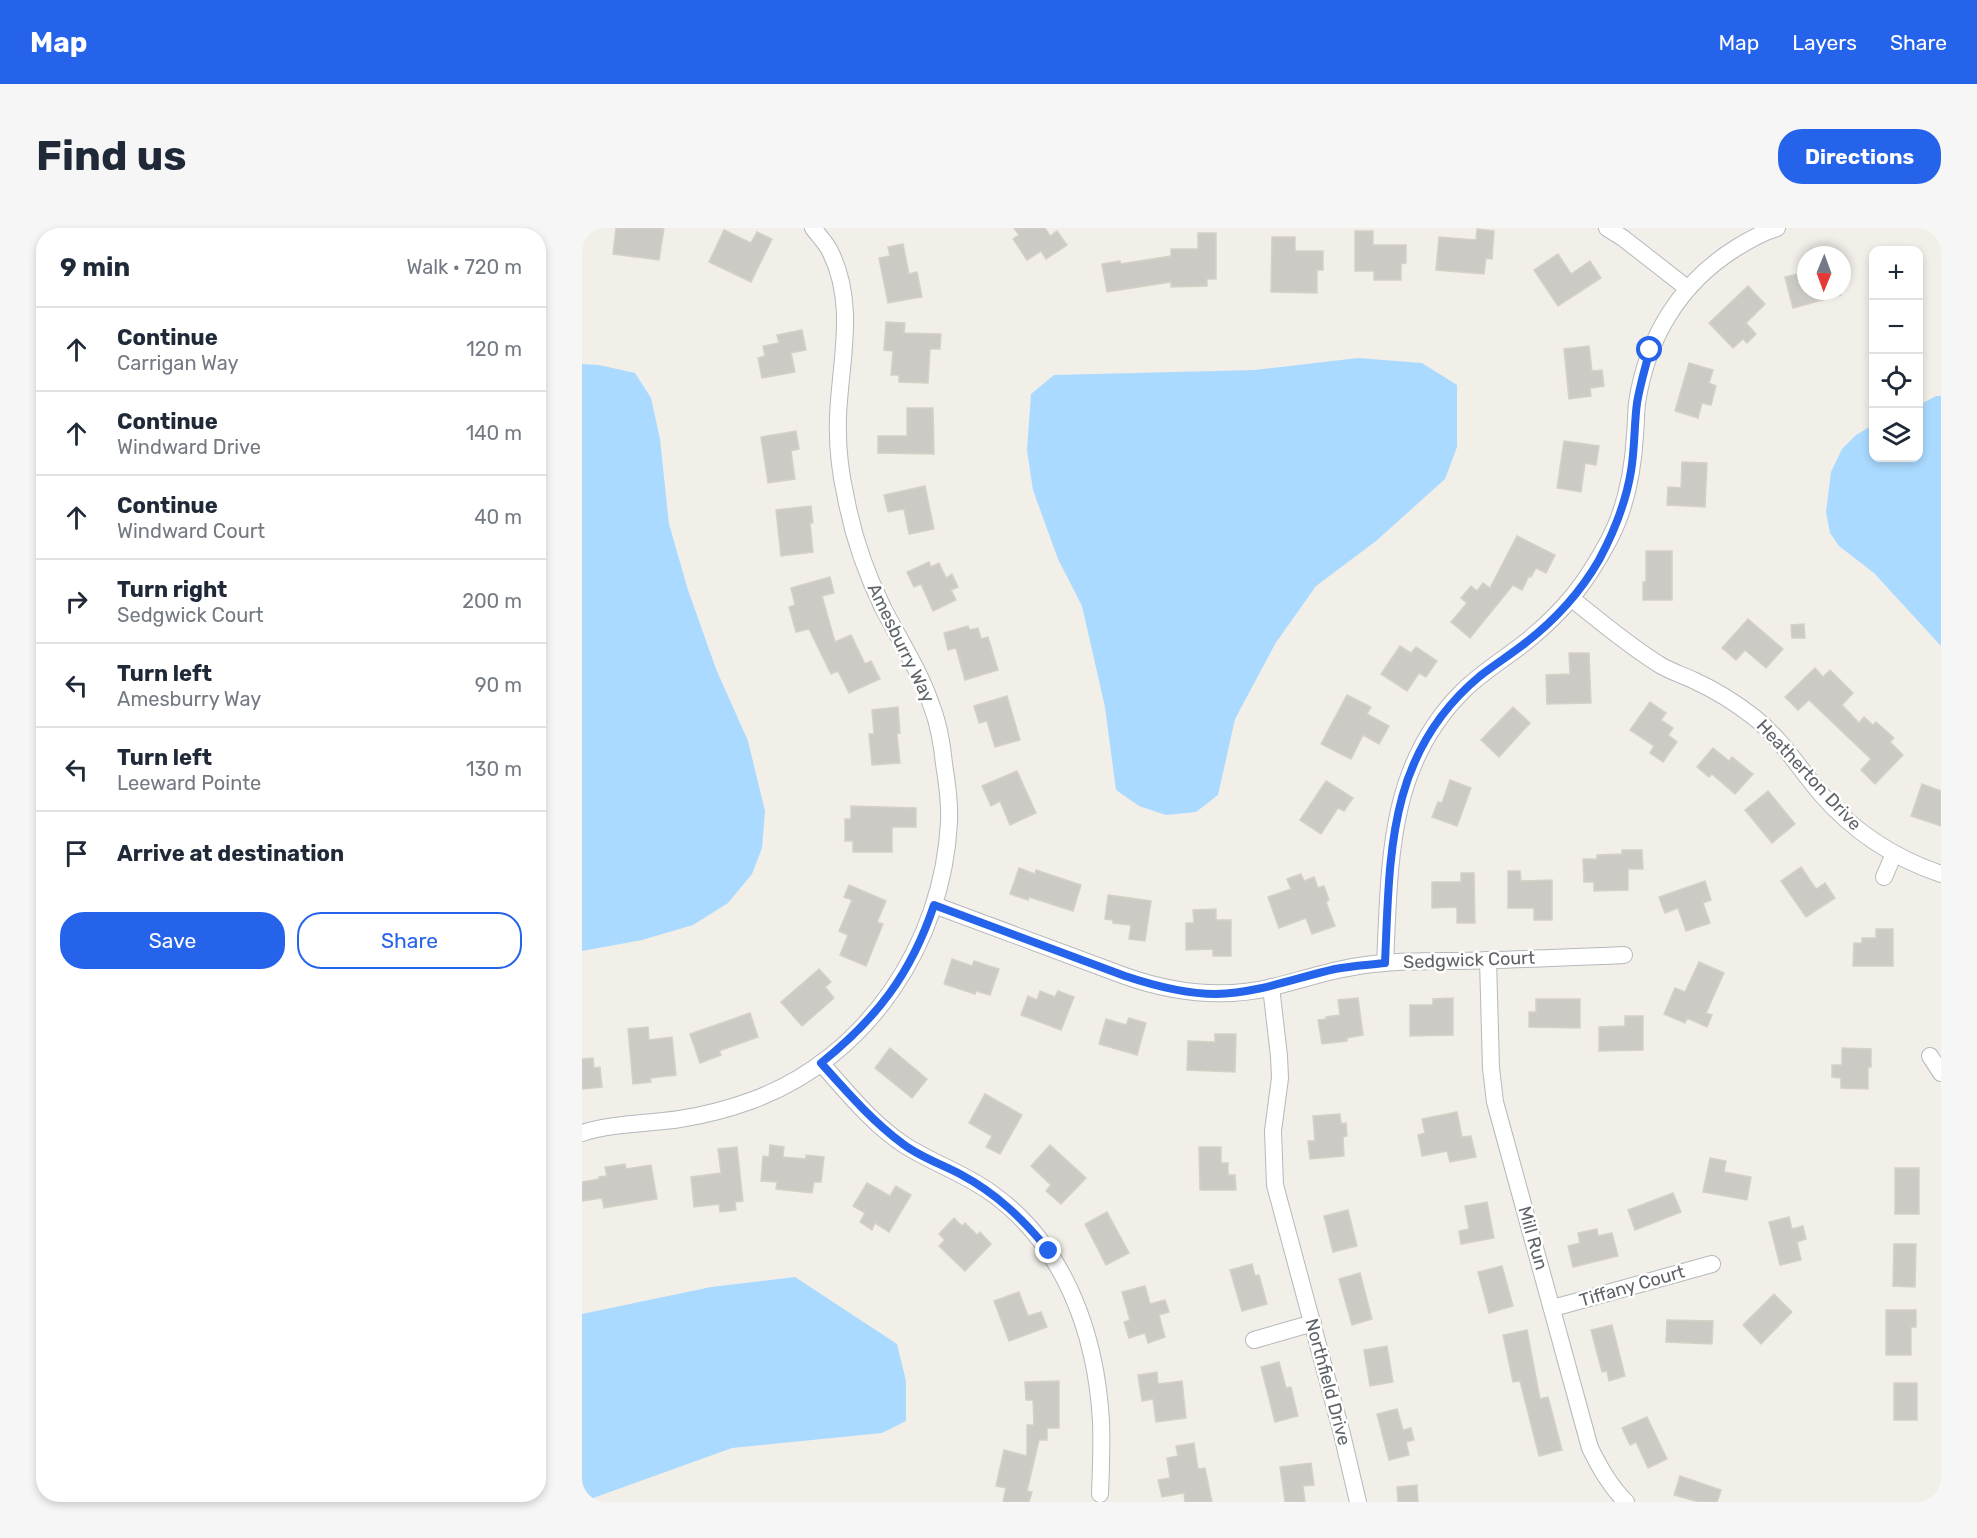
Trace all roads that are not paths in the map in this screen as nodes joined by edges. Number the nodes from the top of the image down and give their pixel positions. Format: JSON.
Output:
{"nodes":[{"id":1,"x":813,"y":228,"type":"edge"},
{"id":2,"x":1606,"y":228,"type":"edge"},
{"id":3,"x":1777,"y":228,"type":"edge"},
{"id":4,"x":1687,"y":288,"type":"junction"},
{"id":5,"x":1572,"y":599,"type":"junction"},
{"id":6,"x":1894,"y":854,"type":"junction"},
{"id":7,"x":1941,"y":874,"type":"edge"},
{"id":8,"x":1884,"y":877,"type":"dead end"},
{"id":9,"x":934,"y":905,"type":"junction"},
{"id":10,"x":1624,"y":955,"type":"dead end"},
{"id":11,"x":1488,"y":960,"type":"junction"},
{"id":12,"x":1385,"y":963,"type":"junction"},
{"id":13,"x":1271,"y":987,"type":"junction"},
{"id":14,"x":1930,"y":1056,"type":"dead end"},
{"id":15,"x":821,"y":1063,"type":"junction"},
{"id":16,"x":1941,"y":1073,"type":"edge"},
{"id":17,"x":582,"y":1133,"type":"edge"},
{"id":18,"x":1712,"y":1264,"type":"dead end"},
{"id":19,"x":1553,"y":1308,"type":"junction"},
{"id":20,"x":1313,"y":1323,"type":"junction"},
{"id":21,"x":1254,"y":1340,"type":"dead end"},
{"id":22,"x":1100,"y":1494,"type":"dead end"},
{"id":23,"x":1358,"y":1502,"type":"edge"},
{"id":24,"x":1626,"y":1502,"type":"edge"}],
"edges":[{"from":1,"to":9,"type":"street","name":"Amesburry Way"},
{"from":2,"to":4,"type":"street"},
{"from":3,"to":4,"type":"street"},
{"from":4,"to":5,"type":"street"},
{"from":5,"to":6,"type":"street","name":"Heatherton Drive"},
{"from":5,"to":12,"type":"street"},
{"from":6,"to":7,"type":"street","name":"Heatherton Drive"},
{"from":6,"to":8,"type":"street"},
{"from":9,"to":13,"type":"street","name":"Sedgwick Court"},
{"from":9,"to":15,"type":"street","name":"Amesburry Way"},
{"from":10,"to":11,"type":"street","name":"Sedgwick Court"},
{"from":11,"to":12,"type":"street","name":"Sedgwick Court"},
{"from":11,"to":19,"type":"street","name":"Mill Run"},
{"from":12,"to":13,"type":"street","name":"Sedgwick Court"},
{"from":13,"to":20,"type":"street","name":"Northfield Drive"},
{"from":14,"to":16,"type":"street"},
{"from":15,"to":17,"type":"street","name":"Amesburry Way"},
{"from":15,"to":22,"type":"street"},
{"from":18,"to":19,"type":"street","name":"Tiffany Court"},
{"from":19,"to":24,"type":"street","name":"Mill Run"},
{"from":20,"to":21,"type":"street"},
{"from":20,"to":23,"type":"street","name":"Northfield Drive"}]}
